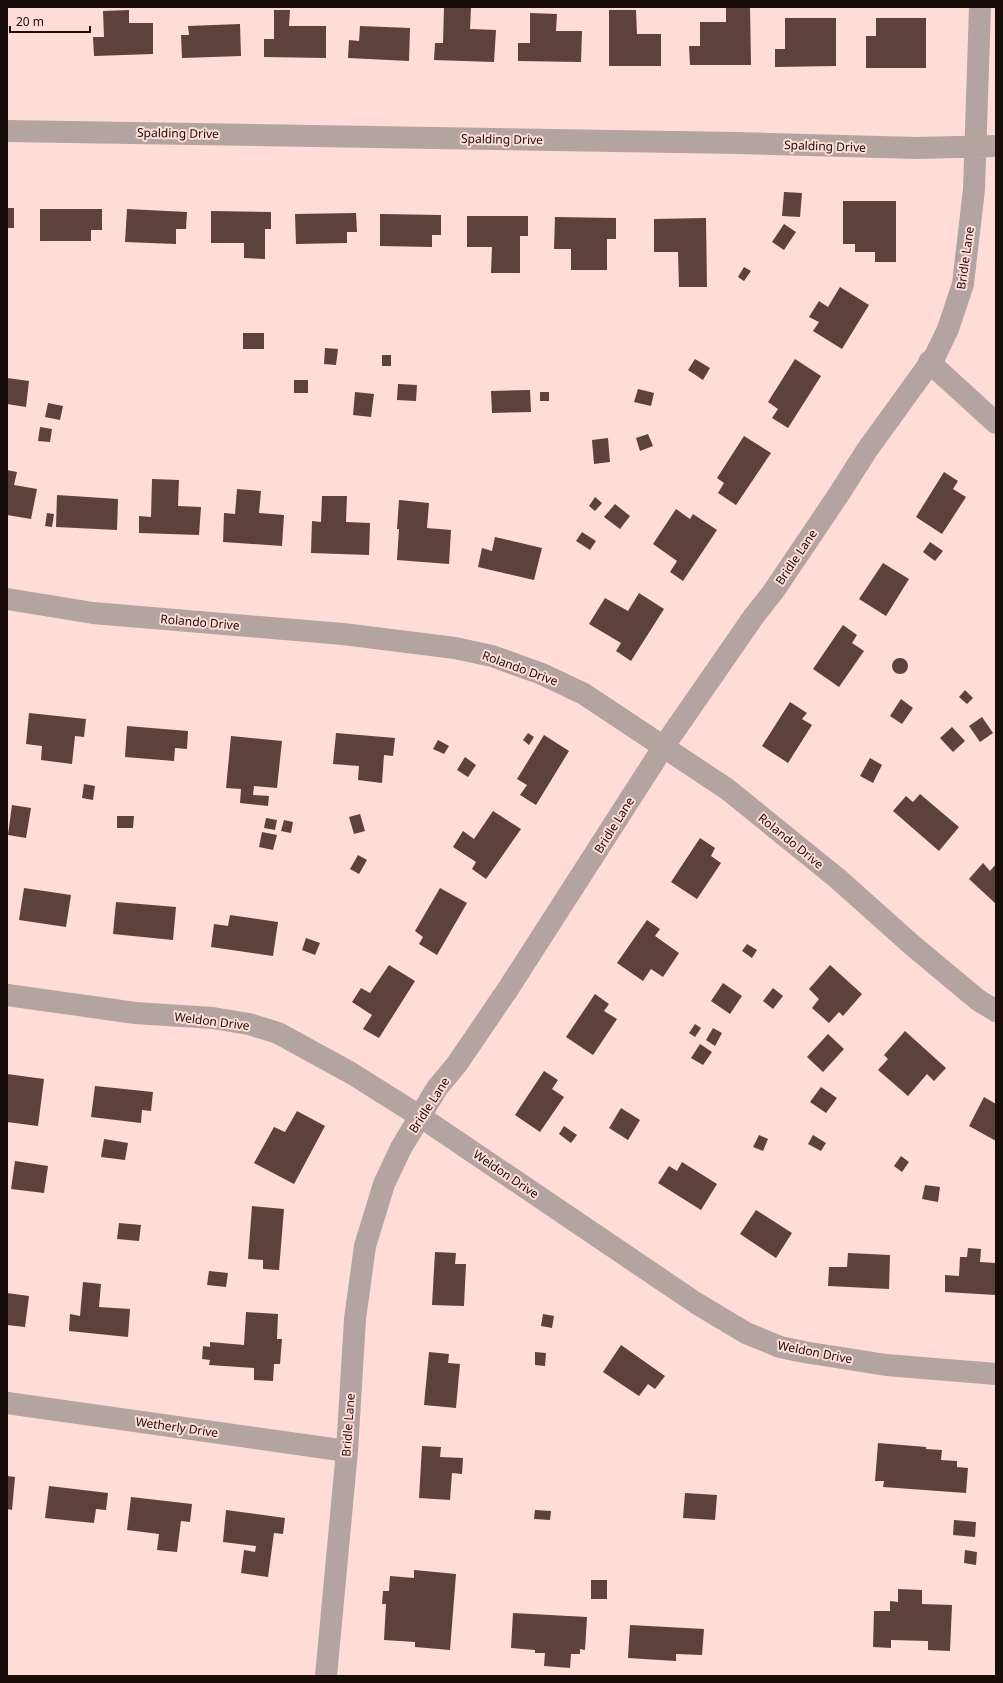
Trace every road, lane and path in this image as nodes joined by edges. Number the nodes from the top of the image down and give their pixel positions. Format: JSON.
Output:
{"nodes":[{"id":1,"x":980,"y":7,"type":"edge"},
{"id":2,"x":7,"y":131,"type":"edge"},
{"id":3,"x":986,"y":147,"type":"edge"},
{"id":4,"x":930,"y":362,"type":"junction"},
{"id":5,"x":996,"y":423,"type":"edge"},
{"id":6,"x":7,"y":599,"type":"edge"},
{"id":7,"x":664,"y":746,"type":"junction"},
{"id":8,"x":7,"y":995,"type":"edge"},
{"id":9,"x":996,"y":1011,"type":"edge"},
{"id":10,"x":421,"y":1117,"type":"junction"},
{"id":11,"x":996,"y":1374,"type":"edge"},
{"id":12,"x":7,"y":1403,"type":"edge"},
{"id":13,"x":347,"y":1451,"type":"junction"},
{"id":14,"x":326,"y":1676,"type":"edge"}],
"edges":[{"from":1,"to":3,"type":"street","name":"Bridle Lane"},
{"from":2,"to":3,"type":"street","name":"Spalding Drive"},
{"from":3,"to":4,"type":"street","name":"Bridle Lane"},
{"from":4,"to":5,"type":"street"},
{"from":4,"to":7,"type":"street","name":"Bridle Lane"},
{"from":6,"to":7,"type":"street","name":"Rolando Drive"},
{"from":7,"to":9,"type":"street","name":"Rolando Drive"},
{"from":7,"to":10,"type":"street","name":"Bridle Lane"},
{"from":8,"to":10,"type":"street","name":"Weldon Drive"},
{"from":10,"to":11,"type":"street","name":"Weldon Drive"},
{"from":10,"to":13,"type":"street","name":"Bridle Lane"},
{"from":12,"to":13,"type":"street","name":"Wetherly Drive"},
{"from":13,"to":14,"type":"street","name":"Bridle Lane"}]}
